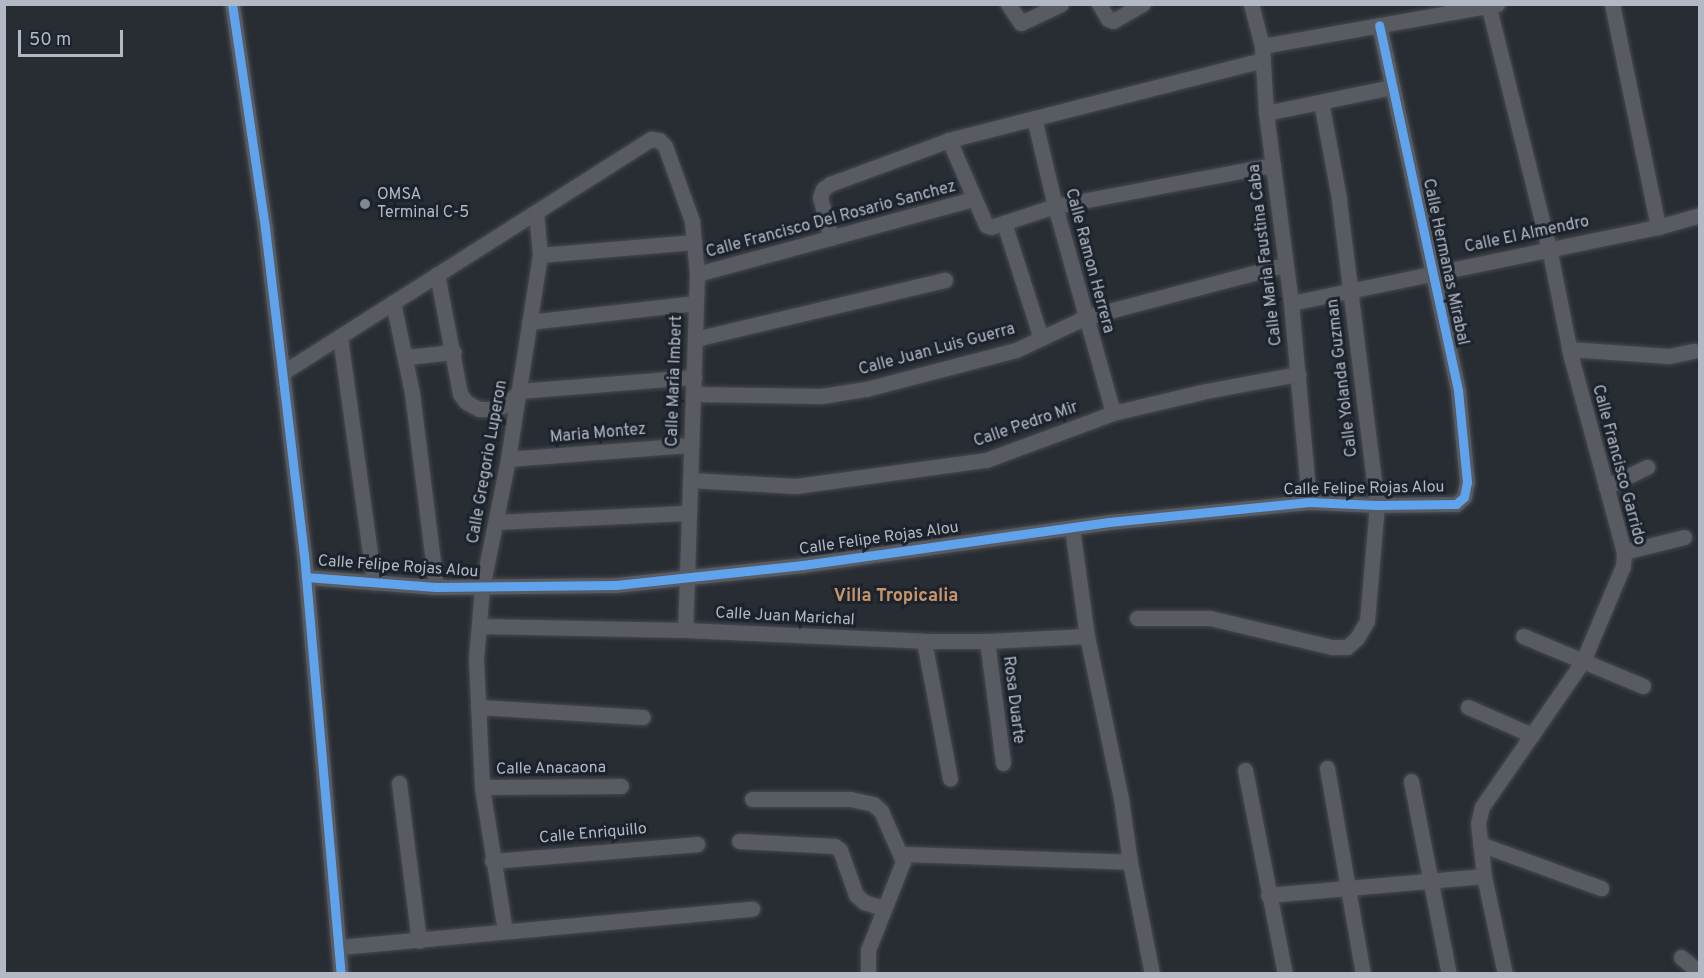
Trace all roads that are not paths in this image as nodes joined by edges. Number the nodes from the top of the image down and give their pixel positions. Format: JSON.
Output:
{"nodes":[{"id":1,"x":232,"y":4,"type":"edge"},
{"id":2,"x":1008,"y":4,"type":"edge"},
{"id":3,"x":1061,"y":4,"type":"edge"},
{"id":4,"x":1100,"y":4,"type":"edge"},
{"id":5,"x":1143,"y":4,"type":"edge"},
{"id":6,"x":1251,"y":4,"type":"edge"},
{"id":7,"x":1612,"y":4,"type":"edge"},
{"id":8,"x":1491,"y":5,"type":"edge"},
{"id":9,"x":1379,"y":25,"type":"junction"},
{"id":10,"x":1263,"y":53,"type":"junction"},
{"id":11,"x":1392,"y":87,"type":"junction"},
{"id":12,"x":1321,"y":102,"type":"junction"},
{"id":13,"x":1266,"y":113,"type":"junction"},
{"id":14,"x":1034,"y":118,"type":"junction"},
{"id":15,"x":949,"y":140,"type":"junction"},
{"id":16,"x":1273,"y":165,"type":"junction"},
{"id":17,"x":974,"y":199,"type":"junction"},
{"id":18,"x":1055,"y":206,"type":"junction"},
{"id":19,"x":536,"y":212,"type":"junction"},
{"id":20,"x":1700,"y":215,"type":"edge"},
{"id":21,"x":1004,"y":223,"type":"junction"},
{"id":22,"x":1658,"y":226,"type":"junction"},
{"id":23,"x":831,"y":238,"type":"junction"},
{"id":24,"x":694,"y":242,"type":"junction"},
{"id":25,"x":1549,"y":248,"type":"junction"},
{"id":26,"x":540,"y":255,"type":"junction"},
{"id":27,"x":1284,"y":265,"type":"junction"},
{"id":28,"x":437,"y":274,"type":"junction"},
{"id":29,"x":697,"y":274,"type":"junction"},
{"id":30,"x":1432,"y":274,"type":"junction"},
{"id":31,"x":945,"y":280,"type":"dead end"},
{"id":32,"x":1351,"y":291,"type":"junction"},
{"id":33,"x":393,"y":302,"type":"junction"},
{"id":34,"x":696,"y":303,"type":"junction"},
{"id":35,"x":1291,"y":303,"type":"junction"},
{"id":36,"x":1086,"y":317,"type":"junction"},
{"id":37,"x":529,"y":322,"type":"junction"},
{"id":38,"x":339,"y":337,"type":"junction"},
{"id":39,"x":1041,"y":338,"type":"junction"},
{"id":40,"x":695,"y":339,"type":"junction"},
{"id":41,"x":1569,"y":349,"type":"junction"},
{"id":42,"x":1693,"y":351,"type":"dead end"},
{"id":43,"x":454,"y":352,"type":"junction"},
{"id":44,"x":406,"y":357,"type":"junction"},
{"id":45,"x":282,"y":373,"type":"junction"},
{"id":46,"x":1298,"y":374,"type":"junction"},
{"id":47,"x":694,"y":377,"type":"junction"},
{"id":48,"x":519,"y":391,"type":"junction"},
{"id":49,"x":694,"y":394,"type":"junction"},
{"id":50,"x":1113,"y":413,"type":"junction"},
{"id":51,"x":691,"y":445,"type":"junction"},
{"id":52,"x":508,"y":459,"type":"junction"},
{"id":53,"x":1647,"y":467,"type":"dead end"},
{"id":54,"x":690,"y":480,"type":"junction"},
{"id":55,"x":1606,"y":487,"type":"junction"},
{"id":56,"x":1309,"y":502,"type":"junction"},
{"id":57,"x":1456,"y":504,"type":"joint"},
{"id":58,"x":1377,"y":505,"type":"junction"},
{"id":59,"x":689,"y":513,"type":"junction"},
{"id":60,"x":497,"y":522,"type":"junction"},
{"id":61,"x":1072,"y":528,"type":"junction"},
{"id":62,"x":1684,"y":537,"type":"dead end"},
{"id":63,"x":1624,"y":552,"type":"junction"},
{"id":64,"x":306,"y":577,"type":"junction"},
{"id":65,"x":687,"y":579,"type":"junction"},
{"id":66,"x":374,"y":583,"type":"junction"},
{"id":67,"x":436,"y":587,"type":"junction"},
{"id":68,"x":482,"y":588,"type":"junction"},
{"id":69,"x":1137,"y":618,"type":"dead end"},
{"id":70,"x":480,"y":626,"type":"junction"},
{"id":71,"x":685,"y":630,"type":"junction"},
{"id":72,"x":1087,"y":636,"type":"junction"},
{"id":73,"x":1523,"y":636,"type":"dead end"},
{"id":74,"x":924,"y":641,"type":"junction"},
{"id":75,"x":987,"y":641,"type":"junction"},
{"id":76,"x":1583,"y":661,"type":"junction"},
{"id":77,"x":1643,"y":686,"type":"dead end"},
{"id":78,"x":478,"y":707,"type":"junction"},
{"id":79,"x":1468,"y":708,"type":"dead end"},
{"id":80,"x":643,"y":717,"type":"dead end"},
{"id":81,"x":1532,"y":735,"type":"junction"},
{"id":82,"x":1003,"y":763,"type":"dead end"},
{"id":83,"x":1327,"y":768,"type":"dead end"},
{"id":84,"x":1245,"y":770,"type":"dead end"},
{"id":85,"x":950,"y":779,"type":"dead end"},
{"id":86,"x":1411,"y":781,"type":"dead end"},
{"id":87,"x":399,"y":783,"type":"dead end"},
{"id":88,"x":621,"y":786,"type":"dead end"},
{"id":89,"x":482,"y":788,"type":"junction"},
{"id":90,"x":752,"y":799,"type":"dead end"},
{"id":91,"x":739,"y":841,"type":"dead end"},
{"id":92,"x":697,"y":844,"type":"dead end"},
{"id":93,"x":1480,"y":844,"type":"junction"},
{"id":94,"x":492,"y":861,"type":"junction"},
{"id":95,"x":903,"y":861,"type":"junction"},
{"id":96,"x":1130,"y":862,"type":"junction"},
{"id":97,"x":1484,"y":876,"type":"junction"},
{"id":98,"x":1429,"y":881,"type":"junction"},
{"id":99,"x":1348,"y":888,"type":"junction"},
{"id":100,"x":1601,"y":888,"type":"dead end"},
{"id":101,"x":1268,"y":895,"type":"junction"},
{"id":102,"x":883,"y":908,"type":"junction"},
{"id":103,"x":752,"y":909,"type":"dead end"},
{"id":104,"x":505,"y":931,"type":"junction"},
{"id":105,"x":419,"y":940,"type":"junction"},
{"id":106,"x":339,"y":947,"type":"junction"},
{"id":107,"x":1681,"y":957,"type":"dead end"},
{"id":108,"x":1700,"y":973,"type":"edge"},
{"id":109,"x":341,"y":974,"type":"edge"},
{"id":110,"x":868,"y":974,"type":"edge"},
{"id":111,"x":1152,"y":974,"type":"edge"},
{"id":112,"x":1285,"y":974,"type":"edge"},
{"id":113,"x":1363,"y":974,"type":"edge"},
{"id":114,"x":1449,"y":974,"type":"edge"},
{"id":115,"x":1505,"y":974,"type":"edge"}],
"edges":[{"from":1,"to":45,"type":"street"},
{"from":2,"to":3,"type":"street"},
{"from":4,"to":5,"type":"street"},
{"from":6,"to":10,"type":"street","name":"Calle Maria Faustina Caba"},
{"from":7,"to":22,"type":"street"},
{"from":8,"to":9,"type":"street"},
{"from":8,"to":25,"type":"street","name":"Calle Francisco Garrido"},
{"from":9,"to":10,"type":"street"},
{"from":9,"to":11,"type":"street","name":"Calle Hermanas Mirabal"},
{"from":10,"to":13,"type":"street","name":"Calle Maria Faustina Caba"},
{"from":10,"to":14,"type":"street"},
{"from":11,"to":12,"type":"street"},
{"from":11,"to":30,"type":"street","name":"Calle Hermanas Mirabal"},
{"from":12,"to":13,"type":"street"},
{"from":12,"to":32,"type":"street","name":"Calle Yolanda Guzman"},
{"from":13,"to":16,"type":"street","name":"Calle Maria Faustina Caba"},
{"from":14,"to":15,"type":"street"},
{"from":14,"to":18,"type":"street","name":"Calle Ramon Herrera"},
{"from":15,"to":17,"type":"street"},
{"from":15,"to":23,"type":"street"},
{"from":16,"to":18,"type":"street"},
{"from":16,"to":27,"type":"street","name":"Calle Maria Faustina Caba"},
{"from":17,"to":21,"type":"street"},
{"from":17,"to":23,"type":"street","name":"Calle Francisco Del Rosario Sanchez"},
{"from":18,"to":21,"type":"street"},
{"from":18,"to":36,"type":"street","name":"Calle Ramon Herrera"},
{"from":19,"to":24,"type":"street","name":"Calle Maria Imbert"},
{"from":19,"to":26,"type":"street","name":"Calle Gregorio Luperon"},
{"from":19,"to":28,"type":"street"},
{"from":20,"to":22,"type":"street","name":"Calle El Almendro"},
{"from":21,"to":39,"type":"street"},
{"from":22,"to":25,"type":"street","name":"Calle El Almendro"},
{"from":23,"to":29,"type":"street","name":"Calle Francisco Del Rosario Sanchez"},
{"from":24,"to":26,"type":"street"},
{"from":24,"to":29,"type":"street","name":"Calle Maria Imbert"},
{"from":25,"to":30,"type":"street","name":"Calle El Almendro"},
{"from":25,"to":41,"type":"street","name":"Calle Francisco Garrido"},
{"from":26,"to":37,"type":"street","name":"Calle Gregorio Luperon"},
{"from":27,"to":35,"type":"street","name":"Calle Maria Faustina Caba"},
{"from":27,"to":36,"type":"street","name":"Calle Juan Luis Guerra"},
{"from":28,"to":33,"type":"street"},
{"from":28,"to":43,"type":"street"},
{"from":29,"to":34,"type":"street","name":"Calle Maria Imbert"},
{"from":30,"to":32,"type":"street","name":"Calle El Almendro"},
{"from":30,"to":57,"type":"street","name":"Calle Hermanas Mirabal"},
{"from":31,"to":40,"type":"street"},
{"from":32,"to":35,"type":"street","name":"Calle El Almendro"},
{"from":32,"to":58,"type":"street","name":"Calle Yolanda Guzman"},
{"from":33,"to":38,"type":"street"},
{"from":33,"to":44,"type":"street"},
{"from":34,"to":37,"type":"street"},
{"from":34,"to":40,"type":"street","name":"Calle Maria Imbert"},
{"from":35,"to":46,"type":"street","name":"Calle Maria Faustina Caba"},
{"from":36,"to":39,"type":"street","name":"Calle Juan Luis Guerra"},
{"from":36,"to":50,"type":"street","name":"Calle Ramon Herrera"},
{"from":37,"to":48,"type":"street","name":"Calle Gregorio Luperon"},
{"from":38,"to":45,"type":"street"},
{"from":38,"to":66,"type":"street"},
{"from":39,"to":49,"type":"street","name":"Calle Juan Luis Guerra"},
{"from":40,"to":47,"type":"street","name":"Calle Maria Imbert"},
{"from":41,"to":42,"type":"street"},
{"from":41,"to":55,"type":"street","name":"Calle Francisco Garrido"},
{"from":43,"to":44,"type":"street"},
{"from":43,"to":48,"type":"street"},
{"from":44,"to":67,"type":"street"},
{"from":45,"to":64,"type":"street"},
{"from":46,"to":50,"type":"street","name":"Calle Pedro Mir"},
{"from":46,"to":56,"type":"street","name":"Calle Maria Faustina Caba"},
{"from":47,"to":48,"type":"street"},
{"from":47,"to":49,"type":"street","name":"Calle Maria Imbert"},
{"from":48,"to":52,"type":"street","name":"Calle Gregorio Luperon"},
{"from":49,"to":51,"type":"street","name":"Calle Maria Imbert"},
{"from":50,"to":54,"type":"street","name":"Calle Pedro Mir"},
{"from":51,"to":52,"type":"street","name":"Maria Montez"},
{"from":51,"to":54,"type":"street","name":"Calle Maria Imbert"},
{"from":52,"to":60,"type":"street","name":"Calle Gregorio Luperon"},
{"from":53,"to":55,"type":"street"},
{"from":54,"to":59,"type":"street","name":"Calle Maria Imbert"},
{"from":55,"to":63,"type":"street","name":"Calle Francisco Garrido"},
{"from":56,"to":58,"type":"street","name":"Calle Felipe Rojas Alou"},
{"from":56,"to":61,"type":"street","name":"Calle Felipe Rojas Alou"},
{"from":57,"to":58,"type":"street","name":"Calle Felipe Rojas Alou"},
{"from":58,"to":69,"type":"street","name":"Calle Yolanda Guzman"},
{"from":59,"to":60,"type":"street"},
{"from":59,"to":65,"type":"street","name":"Calle Maria Imbert"},
{"from":60,"to":68,"type":"street","name":"Calle Gregorio Luperon"},
{"from":61,"to":65,"type":"street","name":"Calle Felipe Rojas Alou"},
{"from":61,"to":72,"type":"street"},
{"from":62,"to":63,"type":"street"},
{"from":63,"to":76,"type":"street","name":"Calle Francisco Garrido"},
{"from":64,"to":66,"type":"street","name":"Calle Felipe Rojas Alou"},
{"from":64,"to":106,"type":"street"},
{"from":65,"to":68,"type":"street","name":"Calle Felipe Rojas Alou"},
{"from":65,"to":71,"type":"street","name":"Calle Maria Imbert"},
{"from":66,"to":67,"type":"street","name":"Calle Felipe Rojas Alou"},
{"from":67,"to":68,"type":"street","name":"Calle Felipe Rojas Alou"},
{"from":68,"to":70,"type":"street","name":"Calle Gregorio Luperon"},
{"from":70,"to":71,"type":"street","name":"Calle Juan Marichal"},
{"from":70,"to":78,"type":"street","name":"Calle Gregorio Luperon"},
{"from":71,"to":74,"type":"street","name":"Calle Juan Marichal"},
{"from":72,"to":75,"type":"street","name":"Calle Juan Marichal"},
{"from":72,"to":96,"type":"street"},
{"from":73,"to":76,"type":"street"},
{"from":74,"to":75,"type":"street","name":"Calle Juan Marichal"},
{"from":74,"to":85,"type":"street"},
{"from":75,"to":82,"type":"street","name":"Rosa Duarte"},
{"from":76,"to":77,"type":"street"},
{"from":76,"to":81,"type":"street","name":"Calle Francisco Garrido"},
{"from":78,"to":80,"type":"street"},
{"from":78,"to":89,"type":"street","name":"Calle Gregorio Luperon"},
{"from":79,"to":81,"type":"street"},
{"from":81,"to":93,"type":"street","name":"Calle Francisco Garrido"},
{"from":83,"to":99,"type":"street"},
{"from":84,"to":101,"type":"street"},
{"from":86,"to":98,"type":"street"},
{"from":87,"to":105,"type":"street"},
{"from":88,"to":89,"type":"street","name":"Calle Anacaona"},
{"from":89,"to":94,"type":"street","name":"Calle Gregorio Luperon"},
{"from":90,"to":95,"type":"street"},
{"from":91,"to":102,"type":"street"},
{"from":92,"to":94,"type":"street","name":"Calle Enriquillo"},
{"from":93,"to":97,"type":"street","name":"Calle Francisco Garrido"},
{"from":93,"to":100,"type":"street"},
{"from":94,"to":104,"type":"street","name":"Calle Gregorio Luperon"},
{"from":95,"to":96,"type":"street"},
{"from":95,"to":102,"type":"street"},
{"from":96,"to":111,"type":"street"},
{"from":97,"to":98,"type":"street"},
{"from":97,"to":115,"type":"street","name":"Calle Francisco Garrido"},
{"from":98,"to":99,"type":"street"},
{"from":98,"to":114,"type":"street"},
{"from":99,"to":101,"type":"street"},
{"from":99,"to":113,"type":"street"},
{"from":101,"to":112,"type":"street"},
{"from":102,"to":110,"type":"street"},
{"from":103,"to":104,"type":"street"},
{"from":104,"to":105,"type":"street"},
{"from":105,"to":106,"type":"street"},
{"from":106,"to":109,"type":"street"},
{"from":107,"to":108,"type":"street"}]}
